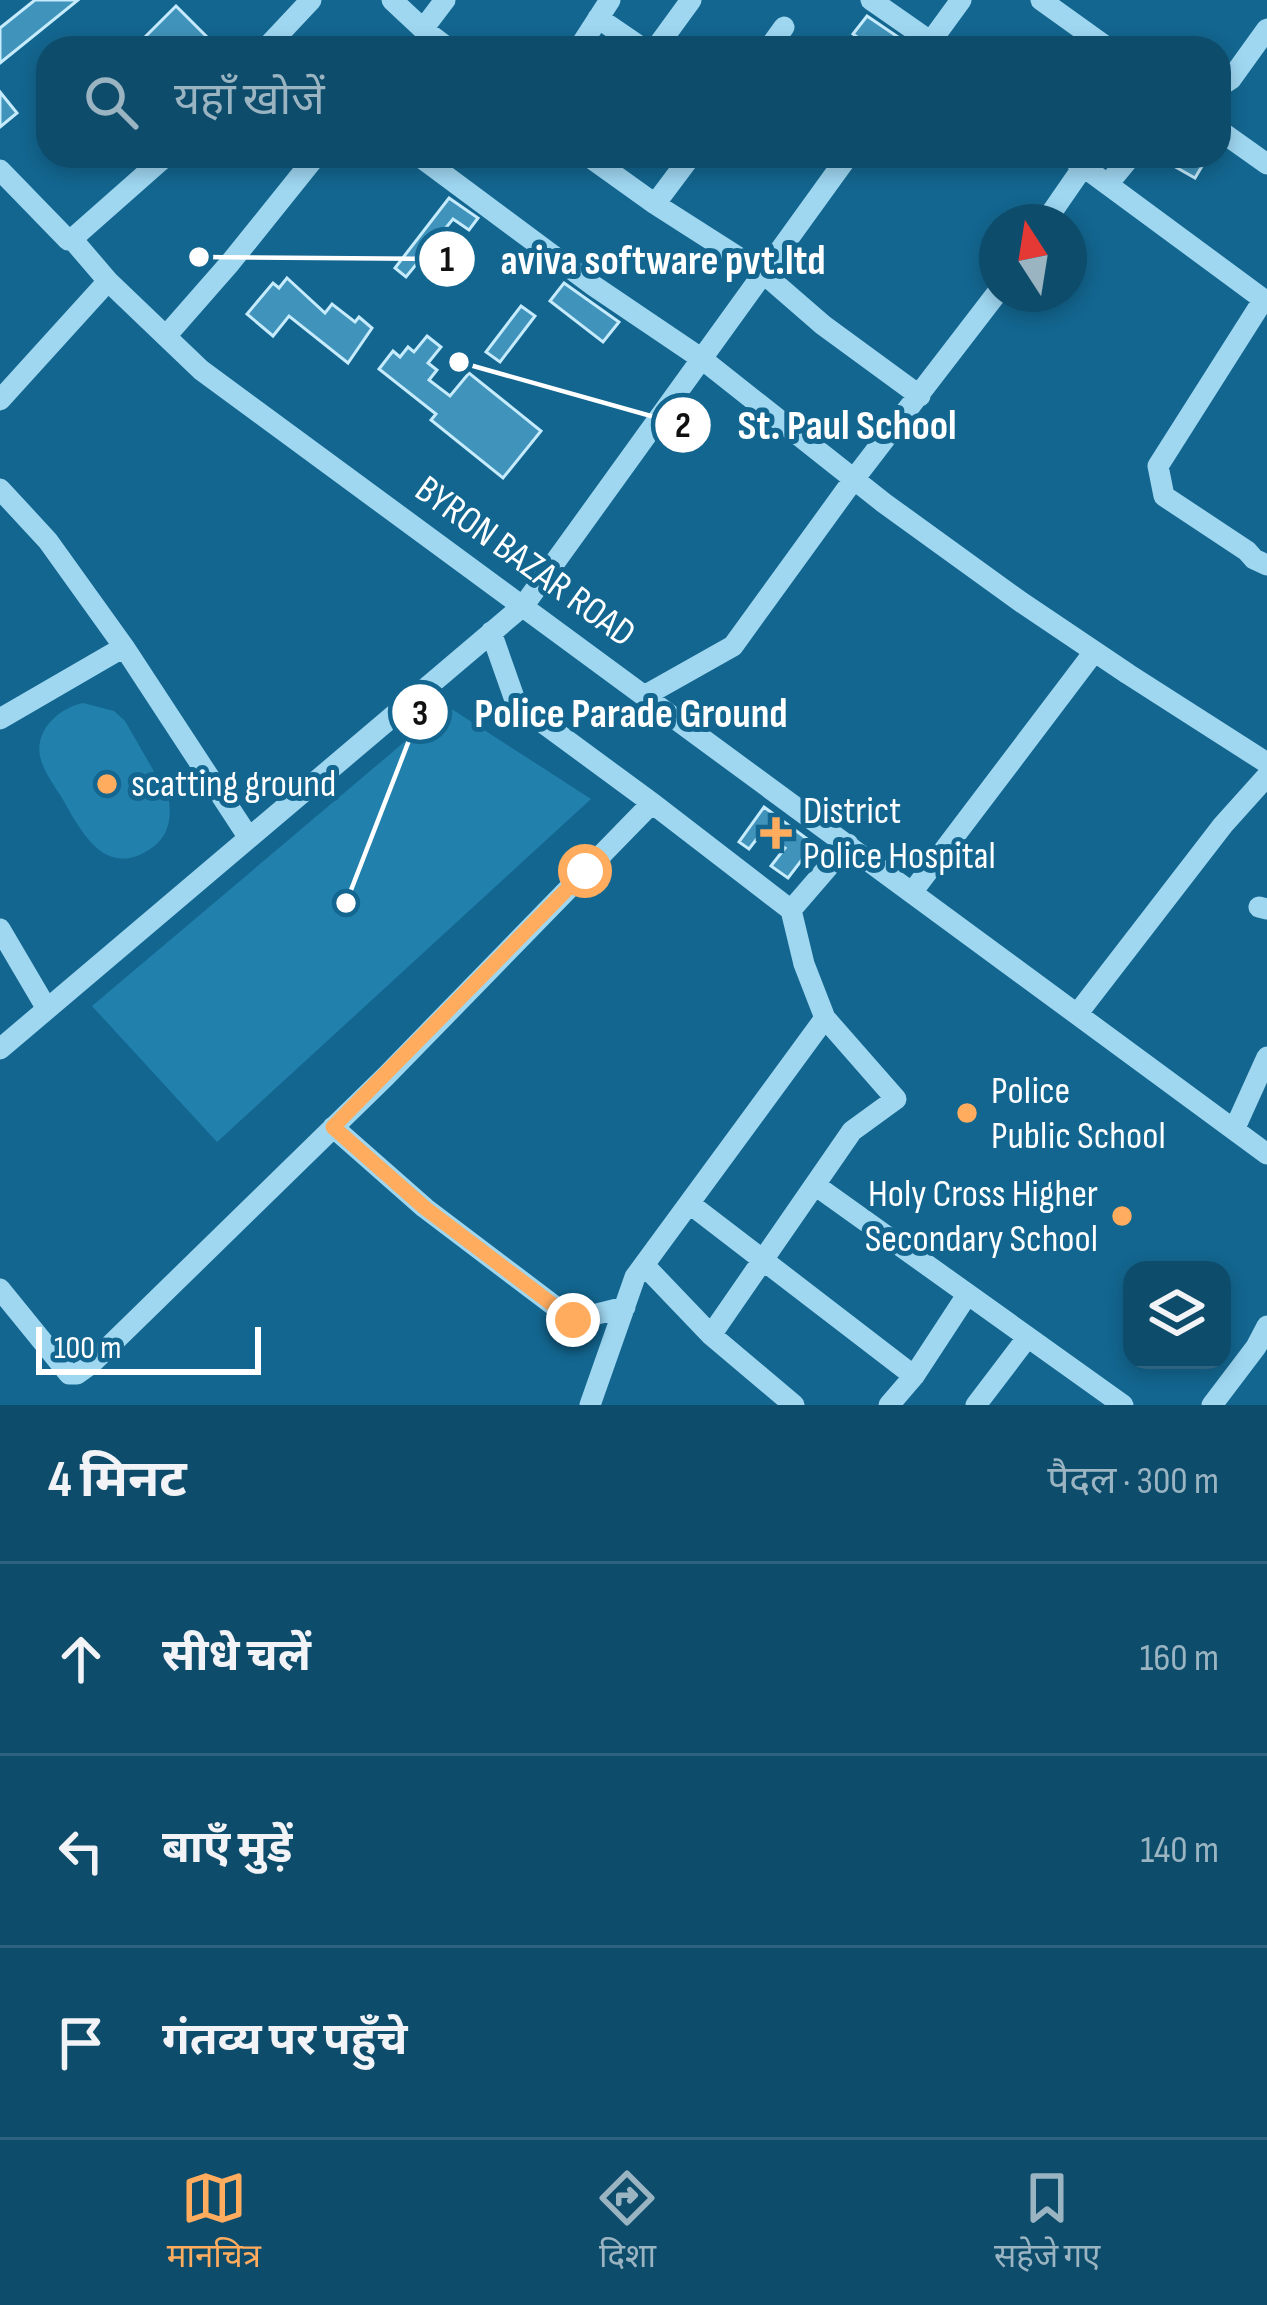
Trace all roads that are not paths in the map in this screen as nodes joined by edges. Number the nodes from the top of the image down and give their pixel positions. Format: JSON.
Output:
{"nodes":[{"id":1,"x":311,"y":0,"type":"edge"},
{"id":2,"x":392,"y":0,"type":"edge"},
{"id":3,"x":445,"y":0,"type":"edge"},
{"id":4,"x":691,"y":0,"type":"edge"},
{"id":5,"x":871,"y":0,"type":"edge"},
{"id":6,"x":961,"y":0,"type":"edge"},
{"id":7,"x":1041,"y":0,"type":"edge"},
{"id":8,"x":604,"y":9,"type":"edge"},
{"id":9,"x":784,"y":27,"type":"dead end"},
{"id":10,"x":423,"y":29,"type":"junction"},
{"id":11,"x":1267,"y":29,"type":"edge"},
{"id":12,"x":277,"y":36,"type":"edge"},
{"id":13,"x":432,"y":36,"type":"edge"},
{"id":14,"x":587,"y":36,"type":"edge"},
{"id":15,"x":630,"y":36,"type":"edge"},
{"id":16,"x":665,"y":36,"type":"edge"},
{"id":17,"x":778,"y":36,"type":"edge"},
{"id":18,"x":919,"y":36,"type":"edge"},
{"id":19,"x":938,"y":36,"type":"edge"},
{"id":20,"x":1091,"y":36,"type":"edge"},
{"id":21,"x":1231,"y":79,"type":"edge"},
{"id":22,"x":1231,"y":138,"type":"edge"},
{"id":23,"x":1267,"y":164,"type":"edge"},
{"id":24,"x":152,"y":168,"type":"edge"},
{"id":25,"x":306,"y":168,"type":"edge"},
{"id":26,"x":435,"y":168,"type":"edge"},
{"id":27,"x":605,"y":168,"type":"edge"},
{"id":28,"x":683,"y":168,"type":"edge"},
{"id":29,"x":839,"y":168,"type":"edge"},
{"id":30,"x":1073,"y":168,"type":"edge"},
{"id":31,"x":1085,"y":168,"type":"edge"},
{"id":32,"x":1121,"y":168,"type":"edge"},
{"id":33,"x":0,"y":170,"type":"edge"},
{"id":34,"x":1108,"y":184,"type":"junction"},
{"id":35,"x":655,"y":204,"type":"junction"},
{"id":36,"x":1054,"y":204,"type":"edge"},
{"id":37,"x":72,"y":239,"type":"junction"},
{"id":38,"x":763,"y":273,"type":"junction"},
{"id":39,"x":108,"y":281,"type":"junction"},
{"id":40,"x":1265,"y":300,"type":"edge"},
{"id":41,"x":983,"y":312,"type":"edge"},
{"id":42,"x":166,"y":336,"type":"junction"},
{"id":43,"x":702,"y":358,"type":"junction"},
{"id":44,"x":920,"y":396,"type":"junction"},
{"id":45,"x":0,"y":400,"type":"edge"},
{"id":46,"x":854,"y":479,"type":"junction"},
{"id":47,"x":0,"y":489,"type":"edge"},
{"id":48,"x":1267,"y":565,"type":"edge"},
{"id":49,"x":524,"y":605,"type":"junction"},
{"id":50,"x":491,"y":632,"type":"junction"},
{"id":51,"x":124,"y":647,"type":"junction"},
{"id":52,"x":1094,"y":652,"type":"junction"},
{"id":53,"x":646,"y":695,"type":"junction"},
{"id":54,"x":0,"y":719,"type":"edge"},
{"id":55,"x":1267,"y":763,"type":"edge"},
{"id":56,"x":1267,"y":776,"type":"edge"},
{"id":57,"x":652,"y":803,"type":"junction"},
{"id":58,"x":249,"y":838,"type":"junction"},
{"id":59,"x":848,"y":844,"type":"junction"},
{"id":60,"x":913,"y":891,"type":"junction"},
{"id":61,"x":790,"y":910,"type":"junction"},
{"id":62,"x":0,"y":929,"type":"edge"},
{"id":63,"x":46,"y":1009,"type":"junction"},
{"id":64,"x":1078,"y":1013,"type":"junction"},
{"id":65,"x":825,"y":1018,"type":"junction"},
{"id":66,"x":0,"y":1049,"type":"edge"},
{"id":67,"x":1267,"y":1057,"type":"edge"},
{"id":68,"x":333,"y":1127,"type":"junction"},
{"id":69,"x":1234,"y":1130,"type":"junction"},
{"id":70,"x":1267,"y":1154,"type":"edge"},
{"id":71,"x":815,"y":1185,"type":"junction"},
{"id":72,"x":690,"y":1204,"type":"junction"},
{"id":73,"x":763,"y":1261,"type":"junction"},
{"id":74,"x":644,"y":1265,"type":"junction"},
{"id":75,"x":0,"y":1289,"type":"edge"},
{"id":76,"x":967,"y":1295,"type":"junction"},
{"id":77,"x":625,"y":1307,"type":"junction"},
{"id":78,"x":1267,"y":1326,"type":"edge"},
{"id":79,"x":711,"y":1335,"type":"junction"},
{"id":80,"x":1027,"y":1338,"type":"junction"},
{"id":81,"x":914,"y":1376,"type":"junction"},
{"id":82,"x":590,"y":1405,"type":"edge"},
{"id":83,"x":794,"y":1405,"type":"edge"},
{"id":84,"x":889,"y":1405,"type":"edge"},
{"id":85,"x":976,"y":1405,"type":"edge"},
{"id":86,"x":1124,"y":1405,"type":"edge"},
{"id":87,"x":1212,"y":1405,"type":"edge"}],
"edges":[{"from":1,"to":12,"type":"street"},
{"from":2,"to":10,"type":"street"},
{"from":3,"to":10,"type":"street"},
{"from":4,"to":16,"type":"street"},
{"from":5,"to":18,"type":"street"},
{"from":6,"to":19,"type":"street"},
{"from":7,"to":20,"type":"street"},
{"from":8,"to":14,"type":"street"},
{"from":8,"to":15,"type":"street"},
{"from":9,"to":17,"type":"street"},
{"from":10,"to":13,"type":"street"},
{"from":11,"to":21,"type":"street"},
{"from":22,"to":23,"type":"street"},
{"from":24,"to":37,"type":"street"},
{"from":25,"to":42,"type":"street"},
{"from":26,"to":43,"type":"street"},
{"from":27,"to":35,"type":"street"},
{"from":28,"to":35,"type":"street"},
{"from":29,"to":38,"type":"street"},
{"from":30,"to":36,"type":"street"},
{"from":31,"to":34,"type":"street"},
{"from":32,"to":34,"type":"street"},
{"from":33,"to":37,"type":"street","name":"BYRON BAZAR ROAD"},
{"from":34,"to":40,"type":"street"},
{"from":35,"to":38,"type":"street"},
{"from":37,"to":39,"type":"street","name":"BYRON BAZAR ROAD"},
{"from":38,"to":43,"type":"street"},
{"from":38,"to":44,"type":"street"},
{"from":39,"to":42,"type":"street","name":"BYRON BAZAR ROAD"},
{"from":39,"to":45,"type":"street"},
{"from":40,"to":48,"type":"street"},
{"from":41,"to":44,"type":"street"},
{"from":42,"to":49,"type":"street","name":"BYRON BAZAR ROAD"},
{"from":43,"to":46,"type":"street"},
{"from":43,"to":49,"type":"street"},
{"from":44,"to":46,"type":"street"},
{"from":46,"to":52,"type":"street"},
{"from":46,"to":53,"type":"street"},
{"from":47,"to":51,"type":"street"},
{"from":49,"to":50,"type":"street"},
{"from":49,"to":53,"type":"street","name":"BYRON BAZAR ROAD"},
{"from":50,"to":57,"type":"street"},
{"from":50,"to":58,"type":"street"},
{"from":51,"to":54,"type":"street"},
{"from":51,"to":58,"type":"street"},
{"from":52,"to":55,"type":"street"},
{"from":52,"to":60,"type":"street"},
{"from":53,"to":59,"type":"street","name":"BYRON BAZAR ROAD"},
{"from":56,"to":64,"type":"street"},
{"from":57,"to":61,"type":"street"},
{"from":57,"to":68,"type":"street"},
{"from":58,"to":63,"type":"street"},
{"from":59,"to":60,"type":"street","name":"BYRON BAZAR ROAD"},
{"from":59,"to":61,"type":"street"},
{"from":60,"to":64,"type":"street","name":"BYRON BAZAR ROAD"},
{"from":61,"to":65,"type":"street"},
{"from":62,"to":63,"type":"street"},
{"from":63,"to":66,"type":"street"},
{"from":64,"to":69,"type":"street","name":"BYRON BAZAR ROAD"},
{"from":65,"to":71,"type":"street"},
{"from":65,"to":72,"type":"street"},
{"from":67,"to":69,"type":"street"},
{"from":68,"to":75,"type":"street"},
{"from":68,"to":77,"type":"street"},
{"from":69,"to":70,"type":"street","name":"BYRON BAZAR ROAD"},
{"from":71,"to":73,"type":"street"},
{"from":71,"to":76,"type":"street"},
{"from":72,"to":73,"type":"street"},
{"from":72,"to":74,"type":"street"},
{"from":73,"to":79,"type":"street"},
{"from":73,"to":81,"type":"street"},
{"from":74,"to":77,"type":"street"},
{"from":74,"to":79,"type":"street"},
{"from":76,"to":80,"type":"street"},
{"from":76,"to":81,"type":"street"},
{"from":77,"to":82,"type":"street"},
{"from":78,"to":87,"type":"street"},
{"from":79,"to":83,"type":"street"},
{"from":80,"to":85,"type":"street"},
{"from":80,"to":86,"type":"street"},
{"from":81,"to":84,"type":"street"}]}
